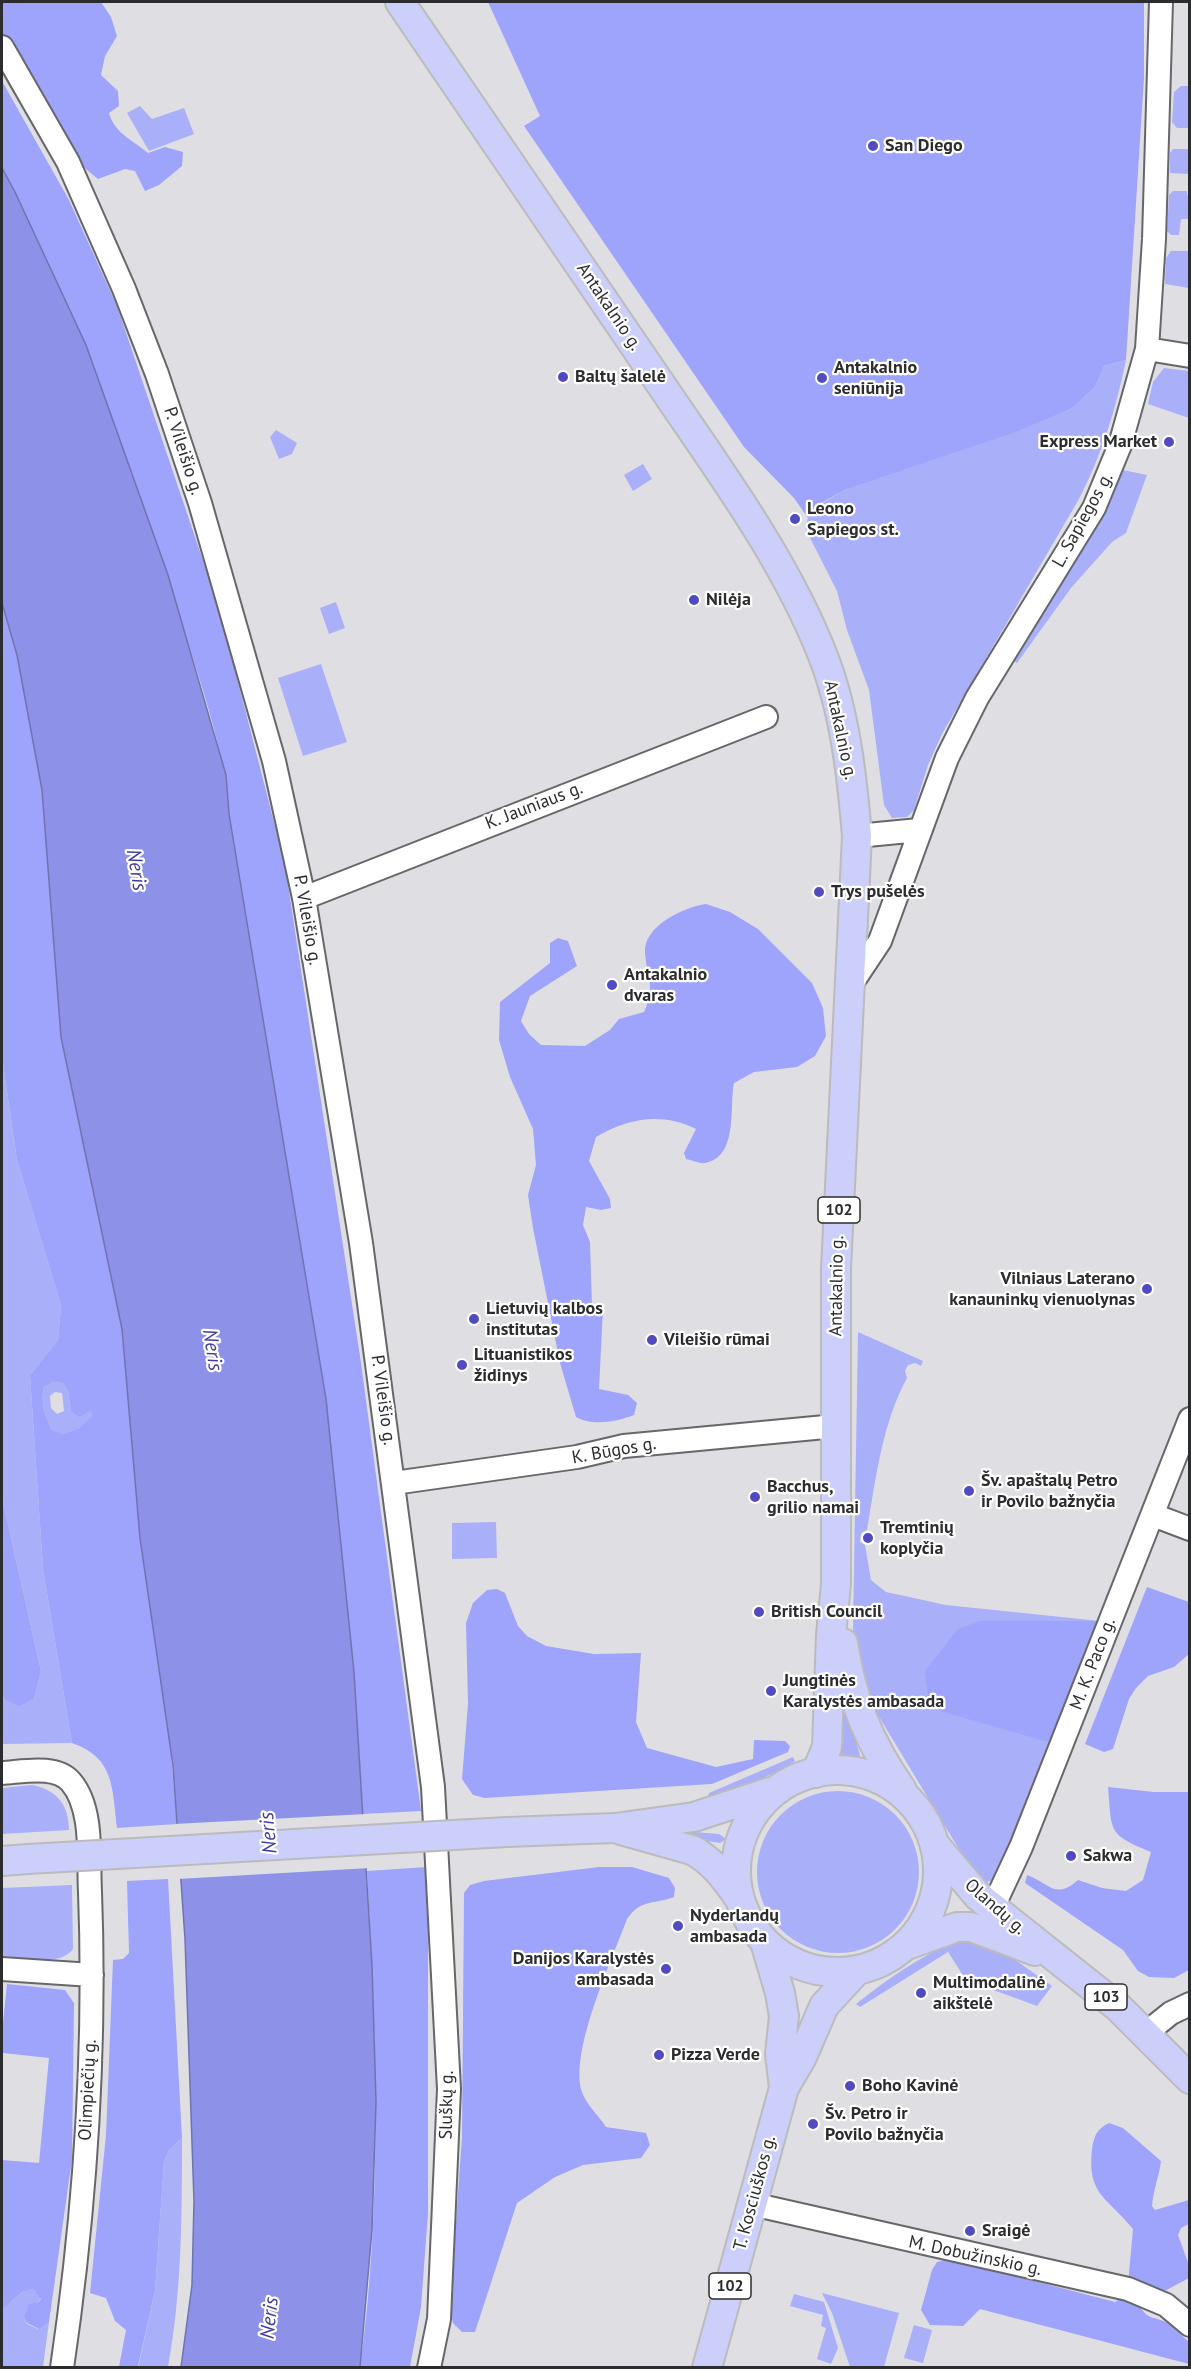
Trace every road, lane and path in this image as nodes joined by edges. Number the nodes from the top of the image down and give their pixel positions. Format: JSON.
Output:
{"nodes":[{"id":1,"x":400,"y":2,"type":"edge"},
{"id":2,"x":1161,"y":2,"type":"edge"},
{"id":3,"x":2,"y":47,"type":"edge"},
{"id":4,"x":1147,"y":349,"type":"junction"},
{"id":5,"x":1190,"y":356,"type":"edge"},
{"id":6,"x":766,"y":717,"type":"dead end"},
{"id":7,"x":919,"y":830,"type":"junction"},
{"id":8,"x":857,"y":836,"type":"junction"},
{"id":9,"x":304,"y":898,"type":"junction"},
{"id":10,"x":850,"y":986,"type":"junction"},
{"id":11,"x":1190,"y":1419,"type":"edge"},
{"id":12,"x":836,"y":1426,"type":"junction"},
{"id":13,"x":394,"y":1483,"type":"junction"},
{"id":14,"x":1153,"y":1515,"type":"junction"},
{"id":15,"x":1190,"y":1529,"type":"edge"},
{"id":16,"x":836,"y":1584,"type":"junction"},
{"id":17,"x":2,"y":1773,"type":"edge"},
{"id":18,"x":816,"y":1773,"type":"junction"},
{"id":19,"x":778,"y":1789,"type":"junction"},
{"id":20,"x":909,"y":1800,"type":"junction"},
{"id":21,"x":615,"y":1828,"type":"junction"},
{"id":22,"x":437,"y":1840,"type":"joint"},
{"id":23,"x":934,"y":1843,"type":"junction"},
{"id":24,"x":15,"y":1860,"type":"edge"},
{"id":25,"x":739,"y":1898,"type":"junction"},
{"id":26,"x":993,"y":1907,"type":"junction"},
{"id":27,"x":765,"y":1942,"type":"junction"},
{"id":28,"x":905,"y":1946,"type":"junction"},
{"id":29,"x":1062,"y":1964,"type":"junction"},
{"id":30,"x":2,"y":1969,"type":"edge"},
{"id":31,"x":856,"y":1970,"type":"junction"},
{"id":32,"x":92,"y":1975,"type":"junction"},
{"id":33,"x":1190,"y":2004,"type":"edge"},
{"id":34,"x":1146,"y":2033,"type":"junction"},
{"id":35,"x":1190,"y":2079,"type":"edge"},
{"id":36,"x":784,"y":2088,"type":"junction"},
{"id":37,"x":752,"y":2204,"type":"junction"},
{"id":38,"x":1190,"y":2325,"type":"edge"},
{"id":39,"x":62,"y":2367,"type":"edge"},
{"id":40,"x":429,"y":2367,"type":"edge"},
{"id":41,"x":707,"y":2367,"type":"edge"}],
"edges":[{"from":1,"to":8,"type":"main road","name":"Antakalnio g.","number":"102"},
{"from":2,"to":4,"type":"street","name":"L. Sapiegos g."},
{"from":3,"to":9,"type":"street","name":"P. Vileišio g."},
{"from":4,"to":5,"type":"street"},
{"from":4,"to":7,"type":"street","name":"L. Sapiegos g."},
{"from":6,"to":9,"type":"street","name":"K. Jauniaus g."},
{"from":7,"to":8,"type":"street"},
{"from":7,"to":10,"type":"street","name":"L. Sapiegos g."},
{"from":8,"to":10,"type":"main road","name":"Antakalnio g.","number":"102"},
{"from":9,"to":13,"type":"street","name":"P. Vileišio g."},
{"from":10,"to":12,"type":"main road","name":"Antakalnio g.","number":"102"},
{"from":11,"to":14,"type":"street","name":"M. K. Paco g."},
{"from":12,"to":13,"type":"street","name":"K. Būgos g."},
{"from":12,"to":16,"type":"main road","name":"Antakalnio g.","number":"102"},
{"from":13,"to":22,"type":"street","name":"P. Vileišio g."},
{"from":14,"to":15,"type":"street"},
{"from":14,"to":26,"type":"street","name":"M. K. Paco g."},
{"from":16,"to":18,"type":"main road","name":"Antakalnio g."},
{"from":16,"to":20,"type":"main road","name":"Antakalnio g."},
{"from":17,"to":32,"type":"street","name":"Olimpiečių g."},
{"from":18,"to":19,"type":"main road"},
{"from":18,"to":20,"type":"main road"},
{"from":19,"to":21,"type":"main road"},
{"from":19,"to":25,"type":"main road"},
{"from":20,"to":23,"type":"main road"},
{"from":21,"to":24,"type":"main road","bridge":true},
{"from":21,"to":25,"type":"main road"},
{"from":22,"to":40,"type":"street","name":"Sluškų g."},
{"from":23,"to":26,"type":"main road","name":"Olandų g."},
{"from":23,"to":28,"type":"main road"},
{"from":25,"to":27,"type":"main road"},
{"from":26,"to":29,"type":"main road","name":"Olandų g."},
{"from":27,"to":31,"type":"main road"},
{"from":27,"to":36,"type":"main road","name":"T. Kosciuškos g."},
{"from":28,"to":29,"type":"main road","name":"Olandų g."},
{"from":28,"to":31,"type":"main road"},
{"from":29,"to":34,"type":"main road","name":"Olandų g.","number":"103"},
{"from":30,"to":32,"type":"street"},
{"from":31,"to":36,"type":"main road","name":"T. Kosciuškos g."},
{"from":32,"to":39,"type":"street","name":"Olimpiečių g."},
{"from":33,"to":34,"type":"street"},
{"from":34,"to":35,"type":"main road","name":"Olandų g.","number":"103"},
{"from":36,"to":37,"type":"main road","name":"T. Kosciuškos g.","number":"102"},
{"from":37,"to":38,"type":"street","name":"M. Dobužinskio g."},
{"from":37,"to":41,"type":"main road","name":"T. Kosciuškos g.","number":"102"}]}
